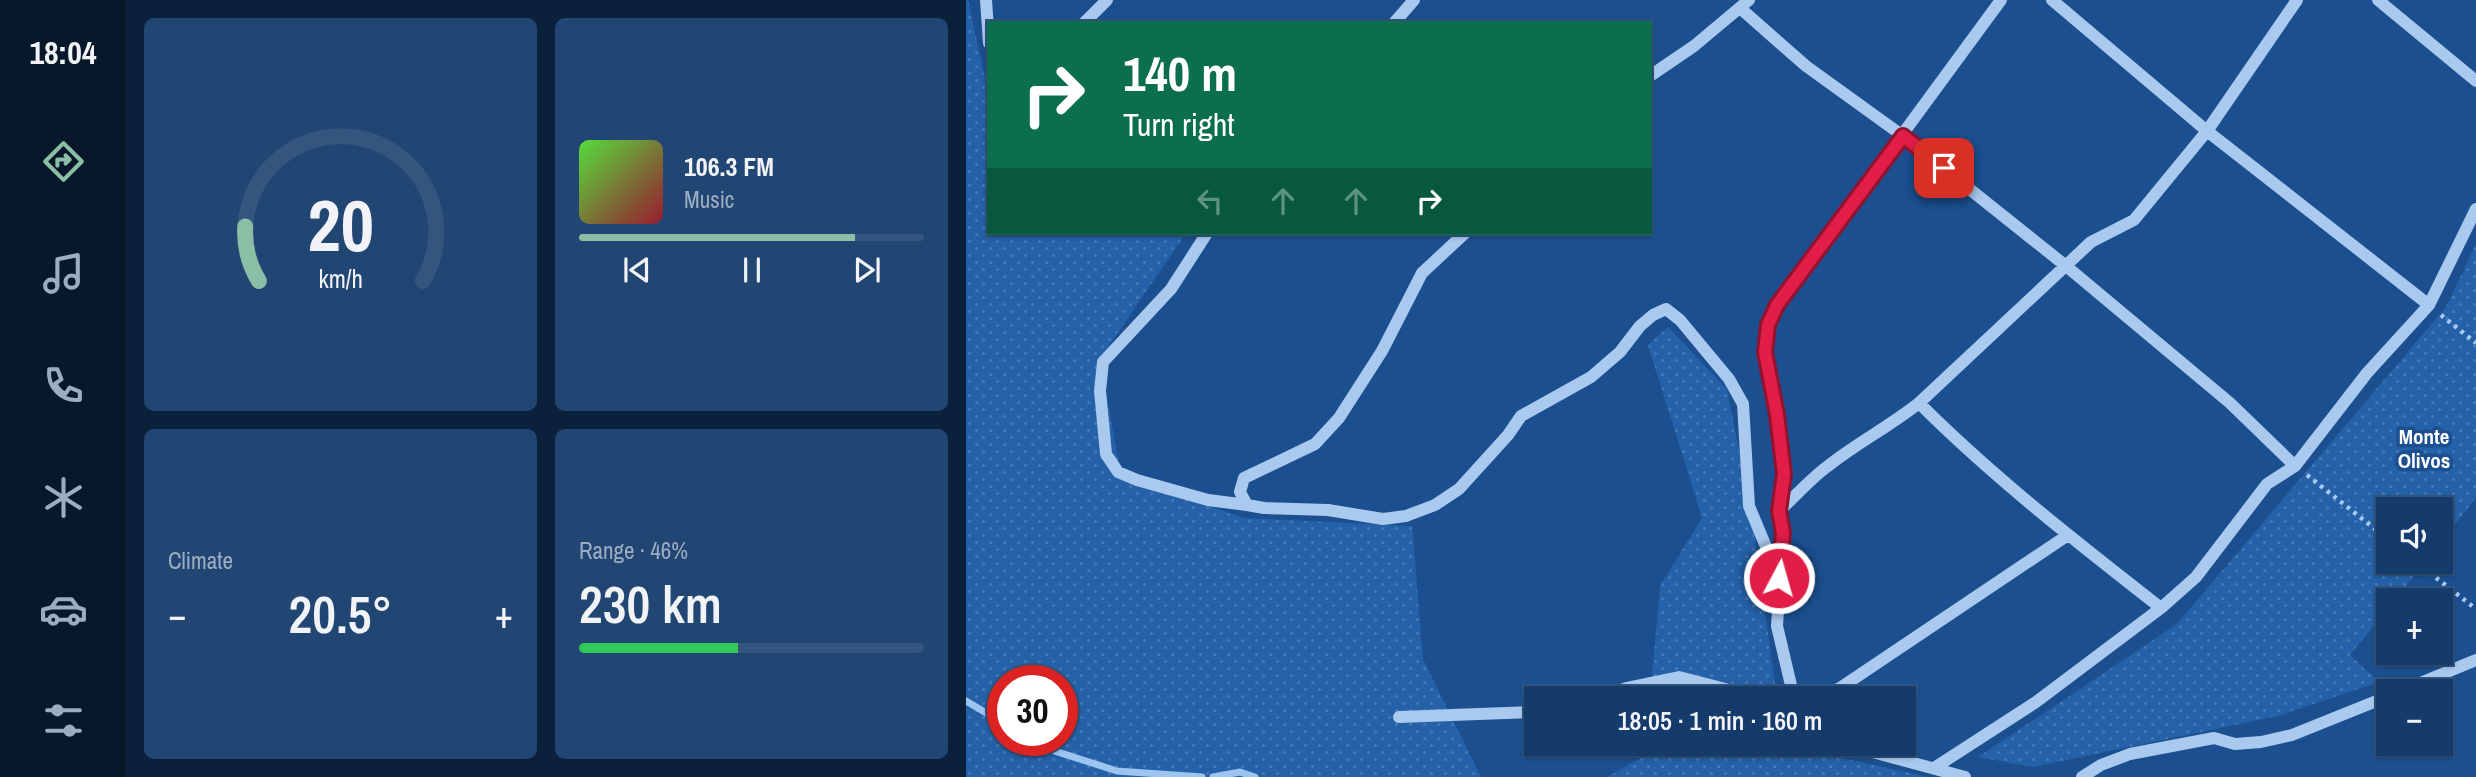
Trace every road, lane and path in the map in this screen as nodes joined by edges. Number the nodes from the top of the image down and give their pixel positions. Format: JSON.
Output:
{"nodes":[{"id":1,"x":986,"y":0,"type":"edge"},
{"id":2,"x":1107,"y":0,"type":"edge"},
{"id":3,"x":1414,"y":0,"type":"edge"},
{"id":4,"x":2001,"y":0,"type":"edge"},
{"id":5,"x":2052,"y":0,"type":"edge"},
{"id":6,"x":2297,"y":0,"type":"edge"},
{"id":7,"x":2378,"y":0,"type":"edge"},
{"id":8,"x":1745,"y":4,"type":"edge"},
{"id":9,"x":987,"y":21,"type":"edge"},
{"id":10,"x":1086,"y":21,"type":"edge"},
{"id":11,"x":1396,"y":21,"type":"edge"},
{"id":12,"x":1652,"y":75,"type":"edge"},
{"id":13,"x":2476,"y":81,"type":"edge"},
{"id":14,"x":2207,"y":131,"type":"junction"},
{"id":15,"x":1903,"y":136,"type":"junction"},
{"id":16,"x":2476,"y":209,"type":"edge"},
{"id":17,"x":1207,"y":235,"type":"edge"},
{"id":18,"x":1463,"y":235,"type":"edge"},
{"id":19,"x":2066,"y":265,"type":"junction"},
{"id":20,"x":2429,"y":305,"type":"junction"},
{"id":21,"x":2476,"y":343,"type":"edge"},
{"id":22,"x":1919,"y":403,"type":"junction"},
{"id":23,"x":2295,"y":466,"type":"junction"},
{"id":24,"x":1247,"y":505,"type":"junction"},
{"id":25,"x":1779,"y":511,"type":"junction"},
{"id":26,"x":2376,"y":530,"type":"edge"},
{"id":27,"x":2068,"y":535,"type":"junction"},
{"id":28,"x":2431,"y":574,"type":"edge"},
{"id":29,"x":1779,"y":578,"type":"junction"},
{"id":30,"x":2161,"y":608,"type":"junction"},
{"id":31,"x":2476,"y":609,"type":"edge"},
{"id":32,"x":2476,"y":660,"type":"edge"},
{"id":33,"x":2430,"y":679,"type":"edge"},
{"id":34,"x":1636,"y":686,"type":"edge"},
{"id":35,"x":1714,"y":686,"type":"edge"},
{"id":36,"x":1791,"y":686,"type":"edge"},
{"id":37,"x":1843,"y":686,"type":"edge"},
{"id":38,"x":2376,"y":701,"type":"edge"},
{"id":39,"x":1524,"y":712,"type":"edge"},
{"id":40,"x":1399,"y":717,"type":"dead end"},
{"id":41,"x":1888,"y":756,"type":"edge"},
{"id":42,"x":1934,"y":768,"type":"junction"},
{"id":43,"x":1965,"y":777,"type":"edge"},
{"id":44,"x":2082,"y":777,"type":"edge"}],
"edges":[{"from":1,"to":9,"type":"street"},
{"from":2,"to":10,"type":"street"},
{"from":3,"to":11,"type":"street"},
{"from":4,"to":15,"type":"street"},
{"from":5,"to":14,"type":"street"},
{"from":6,"to":14,"type":"street"},
{"from":7,"to":13,"type":"street"},
{"from":8,"to":12,"type":"street"},
{"from":8,"to":15,"type":"street"},
{"from":14,"to":19,"type":"street"},
{"from":14,"to":20,"type":"street"},
{"from":15,"to":19,"type":"street"},
{"from":15,"to":25,"type":"street"},
{"from":16,"to":20,"type":"street"},
{"from":17,"to":24,"type":"street"},
{"from":18,"to":24,"type":"street"},
{"from":19,"to":22,"type":"street"},
{"from":19,"to":23,"type":"street"},
{"from":20,"to":21,"type":"path"},
{"from":20,"to":23,"type":"street"},
{"from":22,"to":25,"type":"street"},
{"from":22,"to":27,"type":"street"},
{"from":23,"to":26,"type":"path"},
{"from":23,"to":30,"type":"street"},
{"from":24,"to":29,"type":"street"},
{"from":25,"to":29,"type":"street"},
{"from":27,"to":30,"type":"street"},
{"from":27,"to":37,"type":"street"},
{"from":28,"to":31,"type":"path"},
{"from":29,"to":36,"type":"street"},
{"from":30,"to":42,"type":"street"},
{"from":32,"to":33,"type":"street"},
{"from":34,"to":35,"type":"street"},
{"from":38,"to":44,"type":"street"},
{"from":39,"to":40,"type":"street"},
{"from":41,"to":42,"type":"street"},
{"from":42,"to":43,"type":"street"}]}
